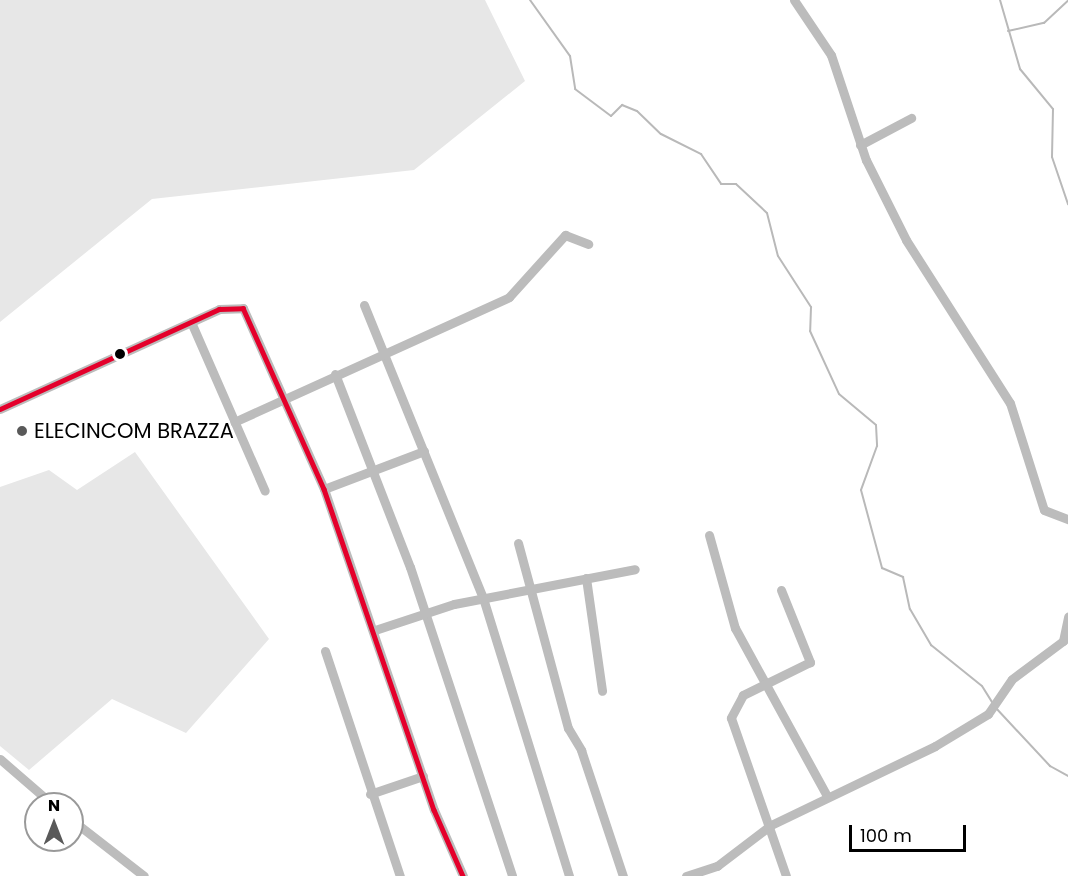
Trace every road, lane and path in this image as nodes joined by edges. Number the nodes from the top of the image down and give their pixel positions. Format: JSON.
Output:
{"nodes":[{"id":1,"x":794,"y":0,"type":"edge"},
{"id":2,"x":911,"y":118,"type":"dead end"},
{"id":3,"x":860,"y":145,"type":"junction"},
{"id":4,"x":588,"y":243,"type":"dead end"},
{"id":5,"x":364,"y":305,"type":"dead end"},
{"id":6,"x":191,"y":322,"type":"junction"},
{"id":7,"x":387,"y":351,"type":"junction"},
{"id":8,"x":335,"y":374,"type":"junction"},
{"id":9,"x":284,"y":396,"type":"junction"},
{"id":10,"x":0,"y":409,"type":"edge"},
{"id":11,"x":234,"y":422,"type":"junction"},
{"id":12,"x":424,"y":452,"type":"junction"},
{"id":13,"x":373,"y":471,"type":"junction"},
{"id":14,"x":324,"y":489,"type":"junction"},
{"id":15,"x":265,"y":491,"type":"dead end"},
{"id":16,"x":1068,"y":519,"type":"edge"},
{"id":17,"x":710,"y":535,"type":"dead end"},
{"id":18,"x":518,"y":543,"type":"dead end"},
{"id":19,"x":635,"y":569,"type":"dead end"},
{"id":20,"x":586,"y":578,"type":"junction"},
{"id":21,"x":532,"y":589,"type":"junction"},
{"id":22,"x":781,"y":590,"type":"dead end"},
{"id":23,"x":483,"y":598,"type":"junction"},
{"id":24,"x":426,"y":613,"type":"junction"},
{"id":25,"x":1068,"y":617,"type":"edge"},
{"id":26,"x":375,"y":630,"type":"junction"},
{"id":27,"x":325,"y":651,"type":"dead end"},
{"id":28,"x":763,"y":683,"type":"junction"},
{"id":29,"x":602,"y":691,"type":"dead end"},
{"id":30,"x":0,"y":759,"type":"edge"},
{"id":31,"x":423,"y":776,"type":"junction"},
{"id":32,"x":38,"y":792,"type":"edge"},
{"id":33,"x":370,"y":794,"type":"junction"},
{"id":34,"x":827,"y":796,"type":"junction"},
{"id":35,"x":771,"y":825,"type":"junction"},
{"id":36,"x":84,"y":829,"type":"edge"},
{"id":37,"x":144,"y":876,"type":"edge"},
{"id":38,"x":400,"y":876,"type":"edge"},
{"id":39,"x":463,"y":876,"type":"edge"},
{"id":40,"x":512,"y":876,"type":"edge"},
{"id":41,"x":569,"y":876,"type":"edge"},
{"id":42,"x":623,"y":876,"type":"edge"},
{"id":43,"x":687,"y":876,"type":"edge"},
{"id":44,"x":786,"y":876,"type":"edge"}],
"edges":[{"from":1,"to":3,"type":"street"},
{"from":2,"to":3,"type":"street"},
{"from":3,"to":16,"type":"street"},
{"from":4,"to":7,"type":"street"},
{"from":5,"to":7,"type":"street"},
{"from":6,"to":9,"type":"street"},
{"from":6,"to":10,"type":"street"},
{"from":6,"to":11,"type":"street"},
{"from":7,"to":8,"type":"street"},
{"from":7,"to":12,"type":"street"},
{"from":8,"to":9,"type":"street"},
{"from":8,"to":13,"type":"street"},
{"from":9,"to":11,"type":"street"},
{"from":9,"to":14,"type":"street"},
{"from":11,"to":15,"type":"street"},
{"from":12,"to":13,"type":"street"},
{"from":12,"to":23,"type":"street"},
{"from":13,"to":14,"type":"street"},
{"from":13,"to":24,"type":"street"},
{"from":14,"to":26,"type":"street"},
{"from":17,"to":28,"type":"street"},
{"from":18,"to":21,"type":"street"},
{"from":19,"to":20,"type":"street"},
{"from":20,"to":21,"type":"street"},
{"from":20,"to":29,"type":"street"},
{"from":21,"to":23,"type":"street"},
{"from":21,"to":42,"type":"street"},
{"from":22,"to":28,"type":"street"},
{"from":23,"to":24,"type":"street"},
{"from":23,"to":41,"type":"street"},
{"from":24,"to":26,"type":"street"},
{"from":24,"to":40,"type":"street"},
{"from":25,"to":34,"type":"street"},
{"from":26,"to":31,"type":"street"},
{"from":27,"to":33,"type":"street"},
{"from":28,"to":34,"type":"street"},
{"from":28,"to":35,"type":"street"},
{"from":30,"to":32,"type":"street"},
{"from":31,"to":33,"type":"street"},
{"from":31,"to":39,"type":"street"},
{"from":33,"to":38,"type":"street"},
{"from":34,"to":35,"type":"street"},
{"from":35,"to":43,"type":"street"},
{"from":35,"to":44,"type":"street"},
{"from":36,"to":37,"type":"street"}]}
